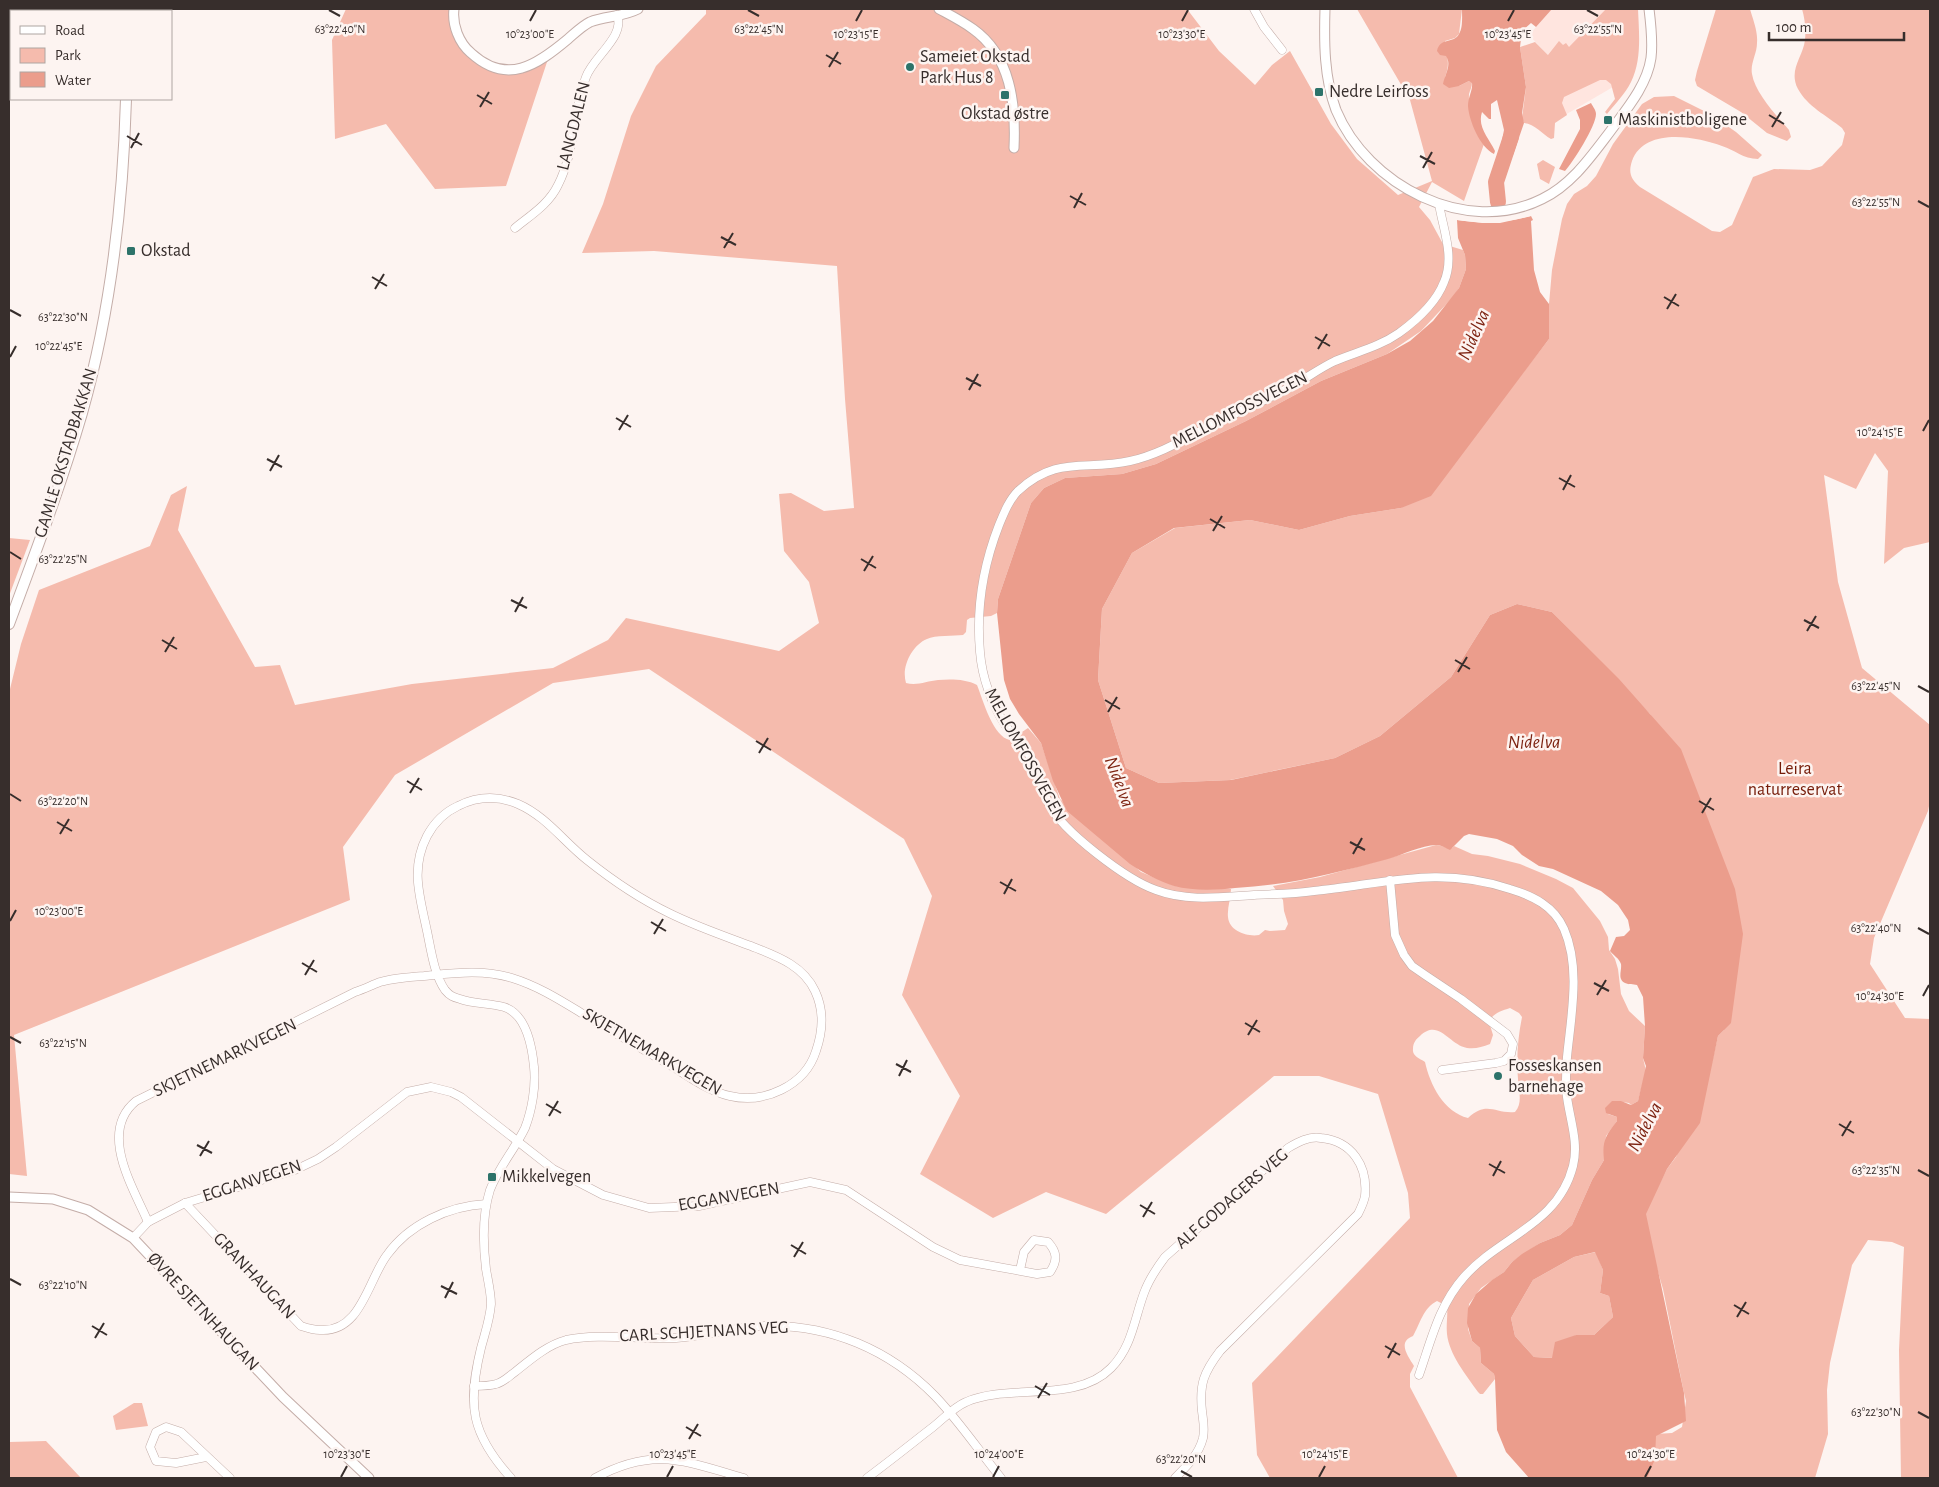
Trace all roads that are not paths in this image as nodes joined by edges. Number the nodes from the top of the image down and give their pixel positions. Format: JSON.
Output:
{"nodes":[{"id":1,"x":454,"y":9,"type":"edge"},
{"id":2,"x":638,"y":9,"type":"edge"},
{"id":3,"x":939,"y":9,"type":"edge"},
{"id":4,"x":1254,"y":9,"type":"edge"},
{"id":5,"x":1325,"y":9,"type":"edge"},
{"id":6,"x":1649,"y":9,"type":"edge"},
{"id":7,"x":617,"y":15,"type":"junction"},
{"id":8,"x":1282,"y":50,"type":"dead end"},
{"id":9,"x":126,"y":100,"type":"edge"},
{"id":10,"x":1014,"y":148,"type":"dead end"},
{"id":11,"x":1439,"y":204,"type":"junction"},
{"id":12,"x":515,"y":228,"type":"dead end"},
{"id":13,"x":9,"y":624,"type":"edge"},
{"id":14,"x":1390,"y":880,"type":"junction"},
{"id":15,"x":438,"y":974,"type":"junction"},
{"id":16,"x":1442,"y":1070,"type":"dead end"},
{"id":17,"x":517,"y":1142,"type":"junction"},
{"id":18,"x":9,"y":1198,"type":"edge"},
{"id":19,"x":186,"y":1203,"type":"junction"},
{"id":20,"x":486,"y":1204,"type":"junction"},
{"id":21,"x":148,"y":1222,"type":"junction"},
{"id":22,"x":133,"y":1238,"type":"junction"},
{"id":23,"x":1020,"y":1270,"type":"junction"},
{"id":24,"x":1419,"y":1376,"type":"dead end"},
{"id":25,"x":474,"y":1386,"type":"junction"},
{"id":26,"x":950,"y":1414,"type":"junction"},
{"id":27,"x":206,"y":1457,"type":"junction"},
{"id":28,"x":230,"y":1478,"type":"edge"},
{"id":29,"x":369,"y":1478,"type":"edge"},
{"id":30,"x":511,"y":1478,"type":"edge"},
{"id":31,"x":595,"y":1478,"type":"edge"},
{"id":32,"x":744,"y":1478,"type":"edge"},
{"id":33,"x":868,"y":1478,"type":"edge"},
{"id":34,"x":1001,"y":1478,"type":"edge"},
{"id":35,"x":1175,"y":1478,"type":"edge"}],
"edges":[{"from":1,"to":7,"type":"street"},
{"from":2,"to":7,"type":"street"},
{"from":3,"to":10,"type":"street"},
{"from":4,"to":8,"type":"street"},
{"from":5,"to":11,"type":"street"},
{"from":6,"to":11,"type":"street"},
{"from":7,"to":12,"type":"street","name":"LANGDALEN"},
{"from":9,"to":13,"type":"main road","name":"GAMLE OKSTADBAKKAN"},
{"from":11,"to":14,"type":"street","name":"MELLOMFOSSVEGEN"},
{"from":14,"to":16,"type":"street"},
{"from":14,"to":24,"type":"street","name":"MELLOMFOSSVEGEN"},
{"from":15,"to":15,"type":"street","name":"SKJETNEMARKVEGEN"},
{"from":15,"to":17,"type":"street"},
{"from":15,"to":21,"type":"street","name":"SKJETNEMARKVEGEN"},
{"from":17,"to":19,"type":"street","name":"EGGANVEGEN"},
{"from":17,"to":20,"type":"street"},
{"from":17,"to":23,"type":"street","name":"EGGANVEGEN"},
{"from":18,"to":22,"type":"street","name":"ØVRE SJETNHAUGAN"},
{"from":19,"to":20,"type":"street","name":"GRANHAUGAN"},
{"from":19,"to":21,"type":"street","name":"EGGANVEGEN"},
{"from":20,"to":25,"type":"street"},
{"from":21,"to":22,"type":"street","name":"EGGANVEGEN"},
{"from":22,"to":29,"type":"street","name":"ØVRE SJETNHAUGAN"},
{"from":23,"to":23,"type":"street","name":"EGGANVEGEN"},
{"from":25,"to":26,"type":"street","name":"CARL SCHJETNANS VEG"},
{"from":25,"to":30,"type":"street"},
{"from":26,"to":33,"type":"street","name":"ALF GODAGERS VEG"},
{"from":26,"to":34,"type":"street","name":"CARL SCHJETNANS VEG"},
{"from":26,"to":35,"type":"street","name":"ALF GODAGERS VEG"},
{"from":27,"to":27,"type":"street"},
{"from":27,"to":28,"type":"street"},
{"from":31,"to":32,"type":"street"}]}
